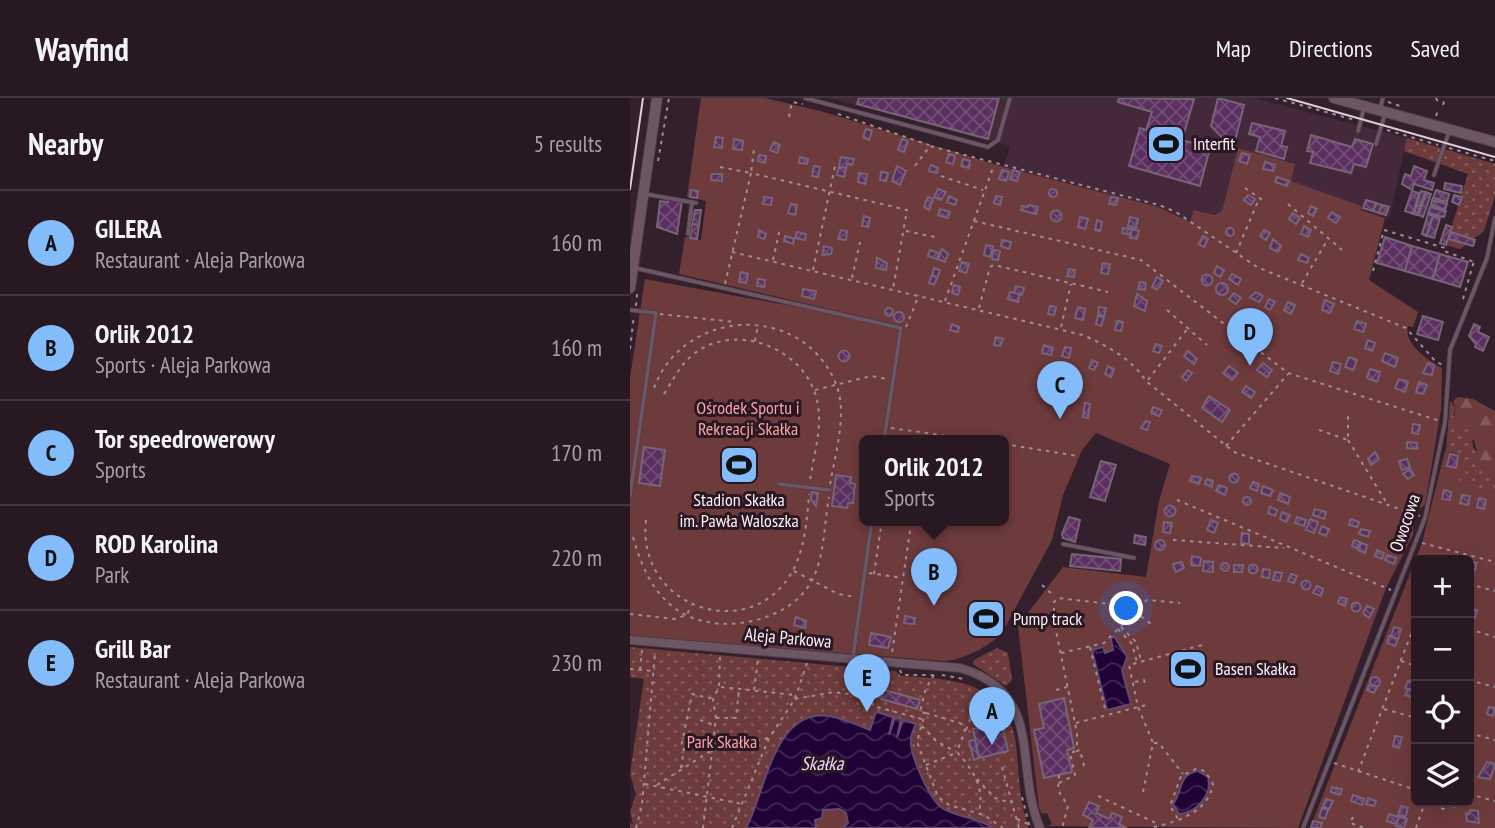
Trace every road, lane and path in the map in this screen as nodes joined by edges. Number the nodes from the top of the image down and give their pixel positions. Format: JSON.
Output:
{"nodes":[{"id":1,"x":657,"y":98,"type":"edge"},
{"id":2,"x":805,"y":98,"type":"edge"},
{"id":3,"x":1010,"y":98,"type":"edge"},
{"id":4,"x":1335,"y":98,"type":"edge"},
{"id":5,"x":1383,"y":98,"type":"edge"},
{"id":6,"x":1436,"y":98,"type":"edge"},
{"id":7,"x":1445,"y":98,"type":"edge"},
{"id":8,"x":803,"y":104,"type":"dead end"},
{"id":9,"x":1439,"y":104,"type":"dead end"},
{"id":10,"x":1443,"y":105,"type":"dead end"},
{"id":11,"x":1364,"y":106,"type":"junction"},
{"id":12,"x":1438,"y":110,"type":"dead end"},
{"id":13,"x":1382,"y":111,"type":"junction"},
{"id":14,"x":839,"y":114,"type":"dead end"},
{"id":15,"x":789,"y":117,"type":"dead end"},
{"id":16,"x":1435,"y":120,"type":"dead end"},
{"id":17,"x":1449,"y":130,"type":"junction"},
{"id":18,"x":1358,"y":131,"type":"dead end"},
{"id":19,"x":1495,"y":142,"type":"edge"},
{"id":20,"x":1376,"y":144,"type":"dead end"},
{"id":21,"x":930,"y":146,"type":"junction"},
{"id":22,"x":1448,"y":148,"type":"dead end"},
{"id":23,"x":754,"y":149,"type":"dead end"},
{"id":24,"x":1495,"y":161,"type":"edge"},
{"id":25,"x":994,"y":164,"type":"junction"},
{"id":26,"x":835,"y":166,"type":"dead end"},
{"id":27,"x":915,"y":166,"type":"dead end"},
{"id":28,"x":720,"y":167,"type":"dead end"},
{"id":29,"x":751,"y":173,"type":"junction"},
{"id":30,"x":1434,"y":175,"type":"dead end"},
{"id":31,"x":941,"y":176,"type":"dead end"},
{"id":32,"x":1245,"y":188,"type":"dead end"},
{"id":33,"x":985,"y":191,"type":"junction"},
{"id":34,"x":829,"y":192,"type":"junction"},
{"id":35,"x":643,"y":194,"type":"junction"},
{"id":36,"x":1259,"y":199,"type":"junction"},
{"id":37,"x":1264,"y":201,"type":"dead end"},
{"id":38,"x":1288,"y":204,"type":"dead end"},
{"id":39,"x":1495,"y":218,"type":"edge"},
{"id":40,"x":974,"y":221,"type":"junction"},
{"id":41,"x":780,"y":228,"type":"dead end"},
{"id":42,"x":905,"y":231,"type":"junction"},
{"id":43,"x":688,"y":234,"type":"dead end"},
{"id":44,"x":935,"y":237,"type":"dead end"},
{"id":45,"x":1329,"y":237,"type":"junction"},
{"id":46,"x":860,"y":242,"type":"dead end"},
{"id":47,"x":1342,"y":250,"type":"dead end"},
{"id":48,"x":732,"y":252,"type":"junction"},
{"id":49,"x":1236,"y":254,"type":"junction"},
{"id":50,"x":1475,"y":260,"type":"junction"},
{"id":51,"x":773,"y":261,"type":"junction"},
{"id":52,"x":1479,"y":266,"type":"dead end"},
{"id":53,"x":633,"y":268,"type":"junction"},
{"id":54,"x":813,"y":270,"type":"junction"},
{"id":55,"x":1373,"y":271,"type":"dead end"},
{"id":56,"x":852,"y":279,"type":"junction"},
{"id":57,"x":1071,"y":283,"type":"junction"},
{"id":58,"x":1302,"y":284,"type":"junction"},
{"id":59,"x":630,"y":288,"type":"edge"},
{"id":60,"x":724,"y":288,"type":"junction"},
{"id":61,"x":892,"y":289,"type":"junction"},
{"id":62,"x":1108,"y":292,"type":"dead end"},
{"id":63,"x":919,"y":295,"type":"junction"},
{"id":64,"x":1463,"y":298,"type":"dead end"},
{"id":65,"x":945,"y":301,"type":"junction"},
{"id":66,"x":979,"y":309,"type":"junction"},
{"id":67,"x":630,"y":310,"type":"edge"},
{"id":68,"x":1167,"y":310,"type":"dead end"},
{"id":69,"x":656,"y":313,"type":"junction"},
{"id":70,"x":736,"y":323,"type":"junction"},
{"id":71,"x":758,"y":325,"type":"junction"},
{"id":72,"x":901,"y":328,"type":"junction"},
{"id":73,"x":1061,"y":328,"type":"junction"},
{"id":74,"x":1188,"y":328,"type":"junction"},
{"id":75,"x":755,"y":342,"type":"junction"},
{"id":76,"x":1207,"y":345,"type":"dead end"},
{"id":77,"x":1449,"y":367,"type":"junction"},
{"id":78,"x":1288,"y":373,"type":"junction"},
{"id":79,"x":893,"y":380,"type":"junction"},
{"id":80,"x":1146,"y":381,"type":"junction"},
{"id":81,"x":836,"y":384,"type":"junction"},
{"id":82,"x":654,"y":388,"type":"dead end"},
{"id":83,"x":814,"y":391,"type":"junction"},
{"id":84,"x":664,"y":394,"type":"dead end"},
{"id":85,"x":1348,"y":414,"type":"dead end"},
{"id":86,"x":1445,"y":422,"type":"junction"},
{"id":87,"x":886,"y":427,"type":"junction"},
{"id":88,"x":1319,"y":430,"type":"dead end"},
{"id":89,"x":885,"y":435,"type":"edge"},
{"id":90,"x":941,"y":435,"type":"edge"},
{"id":91,"x":1348,"y":440,"type":"junction"},
{"id":92,"x":1009,"y":445,"type":"edge"},
{"id":93,"x":1226,"y":446,"type":"junction"},
{"id":94,"x":1078,"y":456,"type":"dead end"},
{"id":95,"x":779,"y":484,"type":"dead end"},
{"id":96,"x":830,"y":490,"type":"junction"},
{"id":97,"x":630,"y":496,"type":"edge"},
{"id":98,"x":1177,"y":500,"type":"dead end"},
{"id":99,"x":1388,"y":506,"type":"junction"},
{"id":100,"x":1424,"y":518,"type":"junction"},
{"id":101,"x":646,"y":520,"type":"dead end"},
{"id":102,"x":871,"y":526,"type":"edge"},
{"id":103,"x":882,"y":526,"type":"edge"},
{"id":104,"x":911,"y":526,"type":"edge"},
{"id":105,"x":633,"y":537,"type":"dead end"},
{"id":106,"x":1173,"y":540,"type":"dead end"},
{"id":107,"x":1416,"y":541,"type":"junction"},
{"id":108,"x":1063,"y":544,"type":"dead end"},
{"id":109,"x":1286,"y":548,"type":"junction"},
{"id":110,"x":1134,"y":558,"type":"dead end"},
{"id":111,"x":1495,"y":562,"type":"edge"},
{"id":112,"x":793,"y":571,"type":"junction"},
{"id":113,"x":864,"y":572,"type":"junction"},
{"id":114,"x":874,"y":574,"type":"junction"},
{"id":115,"x":903,"y":578,"type":"junction"},
{"id":116,"x":812,"y":582,"type":"junction"},
{"id":117,"x":1474,"y":585,"type":"edge"},
{"id":118,"x":1042,"y":586,"type":"dead end"},
{"id":119,"x":1495,"y":591,"type":"edge"},
{"id":120,"x":1396,"y":592,"type":"junction"},
{"id":121,"x":1053,"y":595,"type":"junction"},
{"id":122,"x":850,"y":596,"type":"dead end"},
{"id":123,"x":1058,"y":598,"type":"junction"},
{"id":124,"x":1054,"y":602,"type":"junction"},
{"id":125,"x":1181,"y":603,"type":"dead end"},
{"id":126,"x":691,"y":604,"type":"junction"},
{"id":127,"x":1135,"y":611,"type":"junction"},
{"id":128,"x":630,"y":614,"type":"edge"},
{"id":129,"x":687,"y":615,"type":"junction"},
{"id":130,"x":1151,"y":624,"type":"dead end"},
{"id":131,"x":1119,"y":627,"type":"junction"},
{"id":132,"x":1474,"y":630,"type":"edge"},
{"id":133,"x":1411,"y":634,"type":"edge"},
{"id":134,"x":1495,"y":636,"type":"edge"},
{"id":135,"x":630,"y":640,"type":"edge"},
{"id":136,"x":1206,"y":644,"type":"dead end"},
{"id":137,"x":1090,"y":646,"type":"junction"},
{"id":138,"x":656,"y":648,"type":"dead end"},
{"id":139,"x":721,"y":648,"type":"junction"},
{"id":140,"x":641,"y":649,"type":"dead end"},
{"id":141,"x":1061,"y":653,"type":"junction"},
{"id":142,"x":809,"y":656,"type":"junction"},
{"id":143,"x":891,"y":657,"type":"dead end"},
{"id":144,"x":758,"y":658,"type":"dead end"},
{"id":145,"x":852,"y":659,"type":"junction"},
{"id":146,"x":879,"y":661,"type":"junction"},
{"id":147,"x":1401,"y":661,"type":"junction"},
{"id":148,"x":1139,"y":663,"type":"junction"},
{"id":149,"x":1411,"y":664,"type":"edge"},
{"id":150,"x":630,"y":669,"type":"edge"},
{"id":151,"x":640,"y":670,"type":"junction"},
{"id":152,"x":900,"y":670,"type":"dead end"},
{"id":153,"x":653,"y":671,"type":"junction"},
{"id":154,"x":933,"y":675,"type":"junction"},
{"id":155,"x":971,"y":681,"type":"dead end"},
{"id":156,"x":1473,"y":681,"type":"edge"},
{"id":157,"x":1133,"y":683,"type":"junction"},
{"id":158,"x":1145,"y":684,"type":"dead end"},
{"id":159,"x":719,"y":687,"type":"junction"},
{"id":160,"x":1068,"y":687,"type":"junction"},
{"id":161,"x":1495,"y":687,"type":"edge"},
{"id":162,"x":739,"y":688,"type":"junction"},
{"id":163,"x":754,"y":690,"type":"junction"},
{"id":164,"x":1056,"y":690,"type":"dead end"},
{"id":165,"x":993,"y":694,"type":"dead end"},
{"id":166,"x":796,"y":697,"type":"junction"},
{"id":167,"x":869,"y":698,"type":"junction"},
{"id":168,"x":997,"y":698,"type":"junction"},
{"id":169,"x":713,"y":699,"type":"junction"},
{"id":170,"x":1001,"y":704,"type":"dead end"},
{"id":171,"x":1150,"y":704,"type":"dead end"},
{"id":172,"x":1139,"y":707,"type":"junction"},
{"id":173,"x":1383,"y":709,"type":"junction"},
{"id":174,"x":925,"y":713,"type":"junction"},
{"id":175,"x":1107,"y":715,"type":"junction"},
{"id":176,"x":1411,"y":717,"type":"edge"},
{"id":177,"x":716,"y":718,"type":"junction"},
{"id":178,"x":923,"y":719,"type":"junction"},
{"id":179,"x":700,"y":720,"type":"dead end"},
{"id":180,"x":1075,"y":723,"type":"junction"},
{"id":181,"x":716,"y":725,"type":"junction"},
{"id":182,"x":921,"y":725,"type":"junction"},
{"id":183,"x":965,"y":730,"type":"junction"},
{"id":184,"x":1474,"y":734,"type":"edge"},
{"id":185,"x":769,"y":738,"type":"junction"},
{"id":186,"x":1495,"y":740,"type":"edge"},
{"id":187,"x":1153,"y":743,"type":"junction"},
{"id":188,"x":712,"y":750,"type":"junction"},
{"id":189,"x":1077,"y":751,"type":"junction"},
{"id":190,"x":957,"y":752,"type":"junction"},
{"id":191,"x":1329,"y":761,"type":"junction"},
{"id":192,"x":925,"y":765,"type":"junction"},
{"id":193,"x":1084,"y":766,"type":"dead end"},
{"id":194,"x":1002,"y":767,"type":"dead end"},
{"id":195,"x":681,"y":769,"type":"junction"},
{"id":196,"x":1358,"y":772,"type":"junction"},
{"id":197,"x":1183,"y":774,"type":"junction"},
{"id":198,"x":1059,"y":775,"type":"dead end"},
{"id":199,"x":976,"y":779,"type":"junction"},
{"id":200,"x":643,"y":783,"type":"junction"},
{"id":201,"x":1057,"y":784,"type":"junction"},
{"id":202,"x":657,"y":785,"type":"junction"},
{"id":203,"x":1411,"y":788,"type":"edge"},
{"id":204,"x":1143,"y":792,"type":"dead end"},
{"id":205,"x":1022,"y":795,"type":"dead end"},
{"id":206,"x":1474,"y":795,"type":"edge"},
{"id":207,"x":707,"y":796,"type":"junction"},
{"id":208,"x":1098,"y":796,"type":"dead end"},
{"id":209,"x":1495,"y":801,"type":"edge"},
{"id":210,"x":743,"y":804,"type":"junction"},
{"id":211,"x":1012,"y":804,"type":"junction"},
{"id":212,"x":1423,"y":807,"type":"edge"},
{"id":213,"x":1439,"y":807,"type":"edge"},
{"id":214,"x":1447,"y":810,"type":"dead end"},
{"id":215,"x":978,"y":812,"type":"junction"},
{"id":216,"x":1353,"y":817,"type":"dead end"},
{"id":217,"x":1016,"y":819,"type":"junction"},
{"id":218,"x":1178,"y":819,"type":"junction"},
{"id":219,"x":1028,"y":824,"type":"junction"},
{"id":220,"x":1350,"y":824,"type":"junction"},
{"id":221,"x":1154,"y":827,"type":"edge"},
{"id":222,"x":636,"y":828,"type":"edge"},
{"id":223,"x":703,"y":828,"type":"edge"},
{"id":224,"x":732,"y":828,"type":"edge"},
{"id":225,"x":1003,"y":828,"type":"edge"},
{"id":226,"x":1019,"y":828,"type":"edge"},
{"id":227,"x":1030,"y":828,"type":"edge"},
{"id":228,"x":1040,"y":828,"type":"edge"},
{"id":229,"x":1062,"y":828,"type":"edge"},
{"id":230,"x":1303,"y":828,"type":"edge"},
{"id":231,"x":1348,"y":828,"type":"edge"},
{"id":232,"x":1365,"y":828,"type":"edge"},
{"id":233,"x":1416,"y":828,"type":"edge"}],
"edges":[{"from":1,"to":35,"type":"main road"},
{"from":2,"to":3,"type":"lane"},
{"from":4,"to":11,"type":"main road"},
{"from":5,"to":13,"type":"lane"},
{"from":6,"to":9,"type":"path"},
{"from":7,"to":10,"type":"path"},
{"from":8,"to":15,"type":"path"},
{"from":11,"to":13,"type":"main road"},
{"from":11,"to":18,"type":"lane"},
{"from":12,"to":16,"type":"path"},
{"from":13,"to":17,"type":"main road"},
{"from":13,"to":20,"type":"lane"},
{"from":14,"to":21,"type":"path"},
{"from":17,"to":19,"type":"main road"},
{"from":17,"to":30,"type":"lane"},
{"from":21,"to":25,"type":"path"},
{"from":21,"to":27,"type":"path"},
{"from":22,"to":24,"type":"path"},
{"from":23,"to":29,"type":"path"},
{"from":25,"to":33,"type":"path"},
{"from":25,"to":49,"type":"path"},
{"from":26,"to":34,"type":"path"},
{"from":28,"to":29,"type":"path"},
{"from":29,"to":34,"type":"path"},
{"from":29,"to":48,"type":"path"},
{"from":31,"to":33,"type":"path"},
{"from":32,"to":36,"type":"path"},
{"from":33,"to":40,"type":"path"},
{"from":34,"to":42,"type":"path"},
{"from":34,"to":54,"type":"path"},
{"from":35,"to":43,"type":"lane"},
{"from":35,"to":53,"type":"main road"},
{"from":36,"to":37,"type":"path"},
{"from":36,"to":49,"type":"path"},
{"from":38,"to":45,"type":"path"},
{"from":39,"to":77,"type":"lane","name":"Owocowa"},
{"from":40,"to":65,"type":"path"},
{"from":40,"to":78,"type":"path"},
{"from":41,"to":51,"type":"path"},
{"from":42,"to":44,"type":"path"},
{"from":42,"to":61,"type":"path"},
{"from":45,"to":47,"type":"path"},
{"from":45,"to":58,"type":"path"},
{"from":46,"to":56,"type":"path"},
{"from":48,"to":51,"type":"path"},
{"from":48,"to":60,"type":"path"},
{"from":49,"to":58,"type":"path"},
{"from":50,"to":52,"type":"path"},
{"from":50,"to":55,"type":"path"},
{"from":50,"to":64,"type":"path"},
{"from":51,"to":54,"type":"path"},
{"from":53,"to":59,"type":"main road"},
{"from":53,"to":60,"type":"lane"},
{"from":54,"to":56,"type":"path"},
{"from":56,"to":61,"type":"path"},
{"from":57,"to":62,"type":"path"},
{"from":57,"to":66,"type":"path"},
{"from":57,"to":73,"type":"path"},
{"from":58,"to":77,"type":"path"},
{"from":60,"to":72,"type":"lane"},
{"from":61,"to":63,"type":"path"},
{"from":63,"to":65,"type":"path"},
{"from":63,"to":72,"type":"path"},
{"from":65,"to":66,"type":"path"},
{"from":66,"to":73,"type":"path"},
{"from":67,"to":69,"type":"lane"},
{"from":68,"to":74,"type":"path"},
{"from":69,"to":70,"type":"path"},
{"from":69,"to":97,"type":"lane"},
{"from":70,"to":71,"type":"path"},
{"from":70,"to":82,"type":"path"},
{"from":71,"to":75,"type":"path"},
{"from":71,"to":81,"type":"path"},
{"from":72,"to":79,"type":"lane"},
{"from":73,"to":80,"type":"path"},
{"from":74,"to":76,"type":"path"},
{"from":74,"to":80,"type":"path"},
{"from":75,"to":83,"type":"path"},
{"from":75,"to":84,"type":"path"},
{"from":77,"to":86,"type":"lane","name":"Owocowa"},
{"from":78,"to":86,"type":"path"},
{"from":78,"to":93,"type":"path"},
{"from":79,"to":81,"type":"path"},
{"from":79,"to":87,"type":"lane"},
{"from":80,"to":93,"type":"path"},
{"from":81,"to":83,"type":"path"},
{"from":81,"to":96,"type":"path"},
{"from":83,"to":112,"type":"path"},
{"from":85,"to":91,"type":"path"},
{"from":86,"to":100,"type":"lane","name":"Owocowa"},
{"from":87,"to":89,"type":"lane"},
{"from":87,"to":90,"type":"path"},
{"from":88,"to":91,"type":"path"},
{"from":91,"to":99,"type":"path"},
{"from":92,"to":94,"type":"path"},
{"from":93,"to":99,"type":"path"},
{"from":95,"to":96,"type":"lane"},
{"from":96,"to":116,"type":"path"},
{"from":98,"to":109,"type":"path"},
{"from":99,"to":100,"type":"path"},
{"from":100,"to":107,"type":"lane","name":"Owocowa"},
{"from":101,"to":126,"type":"path"},
{"from":102,"to":113,"type":"lane"},
{"from":103,"to":114,"type":"path"},
{"from":104,"to":115,"type":"path"},
{"from":105,"to":129,"type":"path"},
{"from":106,"to":109,"type":"path"},
{"from":107,"to":111,"type":"path"},
{"from":107,"to":120,"type":"lane","name":"Owocowa"},
{"from":108,"to":110,"type":"lane"},
{"from":109,"to":120,"type":"path"},
{"from":112,"to":116,"type":"path"},
{"from":112,"to":126,"type":"path"},
{"from":113,"to":114,"type":"path"},
{"from":113,"to":145,"type":"lane"},
{"from":114,"to":115,"type":"path"},
{"from":115,"to":143,"type":"path"},
{"from":116,"to":122,"type":"path"},
{"from":116,"to":129,"type":"path"},
{"from":117,"to":119,"type":"path"},
{"from":118,"to":121,"type":"path"},
{"from":120,"to":191,"type":"lane","name":"Owocowa"},
{"from":121,"to":123,"type":"path"},
{"from":121,"to":124,"type":"path"},
{"from":123,"to":124,"type":"path"},
{"from":123,"to":127,"type":"path"},
{"from":124,"to":141,"type":"path"},
{"from":125,"to":127,"type":"path"},
{"from":126,"to":129,"type":"path"},
{"from":127,"to":130,"type":"path"},
{"from":127,"to":131,"type":"path"},
{"from":128,"to":129,"type":"path"},
{"from":131,"to":137,"type":"path"},
{"from":131,"to":148,"type":"path"},
{"from":132,"to":134,"type":"path"},
{"from":133,"to":147,"type":"path"},
{"from":135,"to":139,"type":"street","name":"Aleja Parkowa"},
{"from":136,"to":148,"type":"path"},
{"from":137,"to":141,"type":"path"},
{"from":137,"to":175,"type":"path"},
{"from":138,"to":153,"type":"path"},
{"from":139,"to":142,"type":"street","name":"Aleja Parkowa"},
{"from":139,"to":159,"type":"path"},
{"from":140,"to":151,"type":"path"},
{"from":141,"to":160,"type":"path"},
{"from":142,"to":145,"type":"street","name":"Aleja Parkowa"},
{"from":142,"to":166,"type":"path"},
{"from":144,"to":163,"type":"path"},
{"from":145,"to":146,"type":"street","name":"Aleja Parkowa"},
{"from":146,"to":167,"type":"lane"},
{"from":146,"to":228,"type":"street","name":"Aleja Parkowa"},
{"from":147,"to":149,"type":"path"},
{"from":147,"to":173,"type":"path"},
{"from":148,"to":157,"type":"path"},
{"from":150,"to":151,"type":"path"},
{"from":151,"to":153,"type":"path"},
{"from":152,"to":154,"type":"path"},
{"from":153,"to":200,"type":"path"},
{"from":154,"to":155,"type":"path"},
{"from":154,"to":174,"type":"path"},
{"from":156,"to":161,"type":"path"},
{"from":157,"to":158,"type":"path"},
{"from":157,"to":172,"type":"path"},
{"from":159,"to":162,"type":"path"},
{"from":159,"to":169,"type":"path"},
{"from":160,"to":164,"type":"path"},
{"from":160,"to":180,"type":"path"},
{"from":162,"to":163,"type":"path"},
{"from":162,"to":177,"type":"path"},
{"from":163,"to":166,"type":"path"},
{"from":165,"to":168,"type":"path"},
{"from":166,"to":167,"type":"path"},
{"from":166,"to":185,"type":"path"},
{"from":167,"to":178,"type":"path"},
{"from":168,"to":170,"type":"path"},
{"from":168,"to":183,"type":"path"},
{"from":169,"to":177,"type":"path"},
{"from":169,"to":195,"type":"path"},
{"from":171,"to":172,"type":"path"},
{"from":172,"to":175,"type":"path"},
{"from":172,"to":187,"type":"path"},
{"from":173,"to":176,"type":"path"},
{"from":173,"to":196,"type":"path"},
{"from":174,"to":178,"type":"path"},
{"from":174,"to":183,"type":"path"},
{"from":175,"to":180,"type":"path"},
{"from":177,"to":181,"type":"path"},
{"from":178,"to":182,"type":"path"},
{"from":179,"to":181,"type":"path"},
{"from":180,"to":189,"type":"path"},
{"from":181,"to":188,"type":"path"},
{"from":182,"to":190,"type":"path"},
{"from":182,"to":192,"type":"path"},
{"from":183,"to":190,"type":"path"},
{"from":184,"to":186,"type":"path"},
{"from":185,"to":188,"type":"path"},
{"from":185,"to":210,"type":"path"},
{"from":187,"to":197,"type":"path"},
{"from":187,"to":204,"type":"path"},
{"from":188,"to":195,"type":"path"},
{"from":188,"to":207,"type":"path"},
{"from":189,"to":193,"type":"path"},
{"from":189,"to":201,"type":"path"},
{"from":190,"to":192,"type":"path"},
{"from":190,"to":199,"type":"path"},
{"from":191,"to":196,"type":"path"},
{"from":191,"to":230,"type":"lane","name":"Owocowa"},
{"from":192,"to":215,"type":"path"},
{"from":194,"to":211,"type":"path"},
{"from":195,"to":202,"type":"path"},
{"from":196,"to":203,"type":"path"},
{"from":197,"to":218,"type":"path"},
{"from":197,"to":218,"type":"path"},
{"from":198,"to":201,"type":"path"},
{"from":199,"to":211,"type":"path"},
{"from":199,"to":215,"type":"path"},
{"from":200,"to":202,"type":"path"},
{"from":200,"to":222,"type":"path"},
{"from":201,"to":229,"type":"path"},
{"from":202,"to":207,"type":"path"},
{"from":205,"to":219,"type":"path"},
{"from":206,"to":209,"type":"path"},
{"from":207,"to":210,"type":"path"},
{"from":207,"to":223,"type":"path"},
{"from":208,"to":221,"type":"path"},
{"from":210,"to":224,"type":"path"},
{"from":211,"to":217,"type":"path"},
{"from":212,"to":233,"type":"path"},
{"from":213,"to":214,"type":"path"},
{"from":215,"to":225,"type":"path"},
{"from":216,"to":220,"type":"path"},
{"from":217,"to":219,"type":"path"},
{"from":217,"to":226,"type":"path"},
{"from":218,"to":221,"type":"path"},
{"from":219,"to":227,"type":"path"},
{"from":220,"to":231,"type":"path"},
{"from":220,"to":232,"type":"path"}]}
